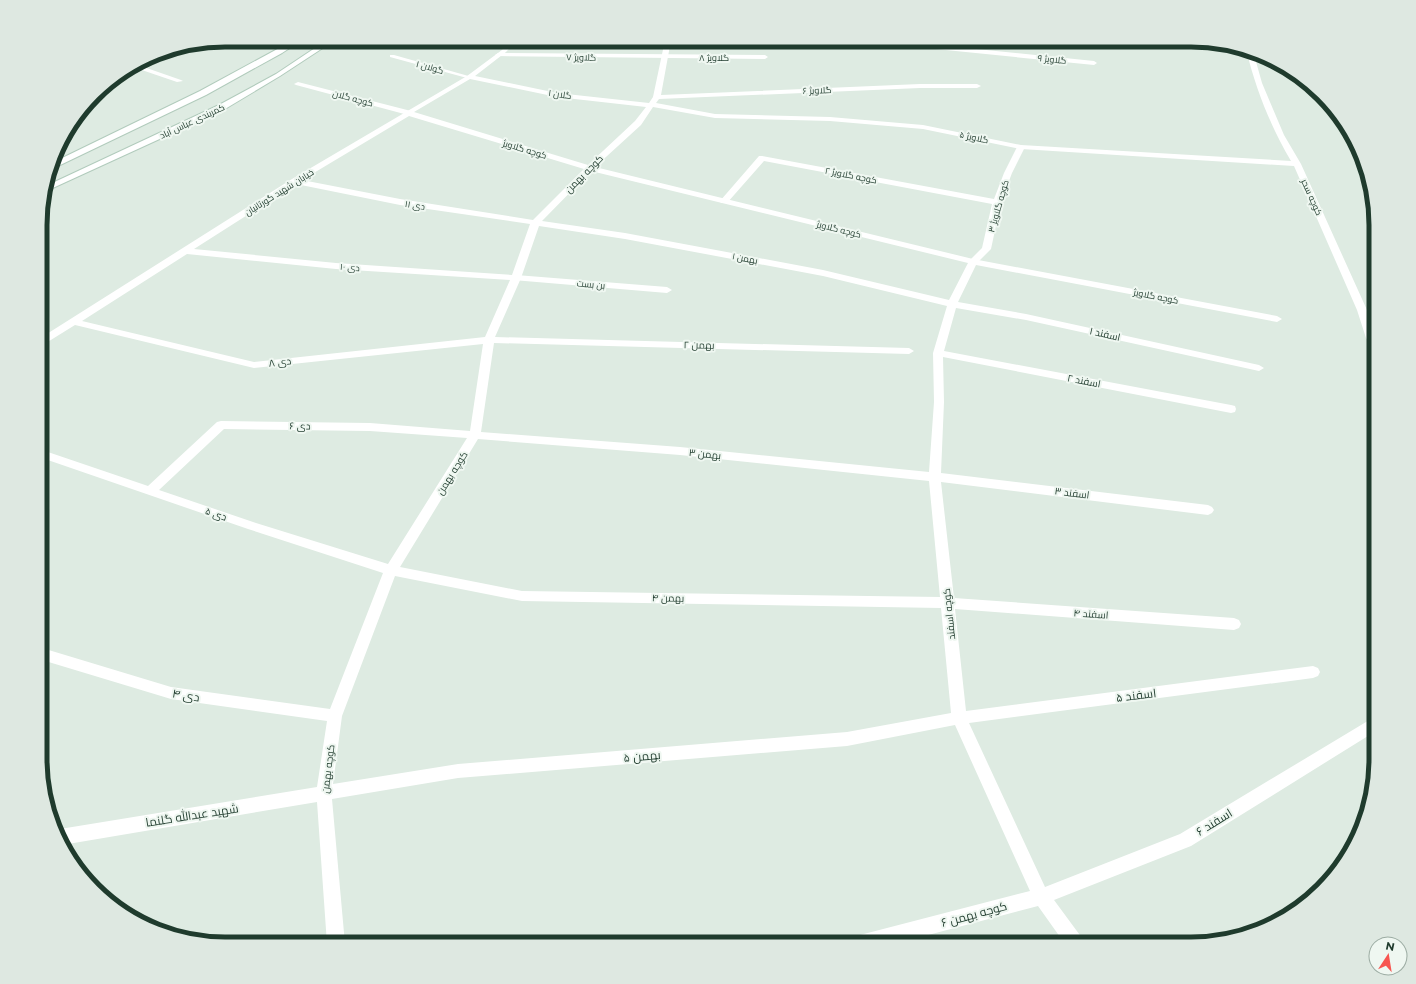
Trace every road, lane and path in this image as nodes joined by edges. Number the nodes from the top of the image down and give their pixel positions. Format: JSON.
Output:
{"nodes":[{"id":1,"x":288,"y":47,"type":"edge"},
{"id":2,"x":321,"y":47,"type":"edge"},
{"id":3,"x":508,"y":47,"type":"edge"},
{"id":4,"x":666,"y":47,"type":"edge"},
{"id":5,"x":935,"y":47,"type":"edge"},
{"id":6,"x":498,"y":55,"type":"junction"},
{"id":7,"x":392,"y":56,"type":"dead end"},
{"id":8,"x":764,"y":57,"type":"dead end"},
{"id":9,"x":1251,"y":57,"type":"edge"},
{"id":10,"x":664,"y":58,"type":"junction"},
{"id":11,"x":1094,"y":63,"type":"dead end"},
{"id":12,"x":141,"y":68,"type":"edge"},
{"id":13,"x":469,"y":77,"type":"junction"},
{"id":14,"x":180,"y":81,"type":"dead end"},
{"id":15,"x":298,"y":84,"type":"dead end"},
{"id":16,"x":977,"y":86,"type":"dead end"},
{"id":17,"x":657,"y":97,"type":"junction"},
{"id":18,"x":652,"y":105,"type":"junction"},
{"id":19,"x":408,"y":113,"type":"junction"},
{"id":20,"x":1022,"y":147,"type":"junction"},
{"id":21,"x":59,"y":162,"type":"edge"},
{"id":22,"x":1297,"y":164,"type":"junction"},
{"id":23,"x":589,"y":168,"type":"junction"},
{"id":24,"x":295,"y":182,"type":"junction"},
{"id":25,"x":51,"y":187,"type":"edge"},
{"id":26,"x":724,"y":201,"type":"junction"},
{"id":27,"x":997,"y":202,"type":"junction"},
{"id":28,"x":535,"y":223,"type":"junction"},
{"id":29,"x":185,"y":251,"type":"junction"},
{"id":30,"x":972,"y":262,"type":"junction"},
{"id":31,"x":516,"y":278,"type":"junction"},
{"id":32,"x":666,"y":290,"type":"dead end"},
{"id":33,"x":952,"y":304,"type":"junction"},
{"id":34,"x":1277,"y":319,"type":"dead end"},
{"id":35,"x":74,"y":322,"type":"junction"},
{"id":36,"x":1369,"y":332,"type":"edge"},
{"id":37,"x":47,"y":338,"type":"edge"},
{"id":38,"x":489,"y":340,"type":"junction"},
{"id":39,"x":909,"y":351,"type":"dead end"},
{"id":40,"x":938,"y":353,"type":"junction"},
{"id":41,"x":1259,"y":368,"type":"dead end"},
{"id":42,"x":1231,"y":409,"type":"dead end"},
{"id":43,"x":475,"y":435,"type":"junction"},
{"id":44,"x":47,"y":456,"type":"edge"},
{"id":45,"x":935,"y":477,"type":"junction"},
{"id":46,"x":150,"y":491,"type":"junction"},
{"id":47,"x":1208,"y":510,"type":"dead end"},
{"id":48,"x":391,"y":570,"type":"junction"},
{"id":49,"x":948,"y":603,"type":"junction"},
{"id":50,"x":1234,"y":624,"type":"dead end"},
{"id":51,"x":47,"y":656,"type":"edge"},
{"id":52,"x":1313,"y":672,"type":"dead end"},
{"id":53,"x":335,"y":716,"type":"junction"},
{"id":54,"x":959,"y":718,"type":"junction"},
{"id":55,"x":1369,"y":727,"type":"edge"},
{"id":56,"x":324,"y":794,"type":"junction"},
{"id":57,"x":64,"y":836,"type":"edge"},
{"id":58,"x":1041,"y":897,"type":"junction"},
{"id":59,"x":335,"y":937,"type":"edge"},
{"id":60,"x":887,"y":937,"type":"edge"},
{"id":61,"x":1071,"y":937,"type":"edge"}],
"edges":[{"from":1,"to":21,"type":"street","name":"کمربندی عباس آباد"},
{"from":2,"to":25,"type":"street","name":"کمربندی عباس آباد"},
{"from":3,"to":6,"type":"street","name":"خیابان شهید گورتانیان"},
{"from":4,"to":10,"type":"street","name":"کوچه بهمن"},
{"from":5,"to":11,"type":"street","name":"گلاویژ ۹"},
{"from":6,"to":10,"type":"street","name":"گلاویژ ۷"},
{"from":6,"to":13,"type":"street","name":"خیابان شهید گورتانیان"},
{"from":7,"to":13,"type":"street","name":"گولان ۱"},
{"from":8,"to":10,"type":"street","name":"گلاویژ ۸"},
{"from":9,"to":22,"type":"street","name":"کوچه سحر"},
{"from":10,"to":17,"type":"street","name":"کوچه بهمن"},
{"from":12,"to":14,"type":"street"},
{"from":13,"to":18,"type":"street","name":"گلان ۱"},
{"from":13,"to":19,"type":"street","name":"خیابان شهید گورتانیان"},
{"from":15,"to":19,"type":"street","name":"کوچه گلان"},
{"from":16,"to":17,"type":"street","name":"گلاویژ ۶"},
{"from":17,"to":18,"type":"street","name":"کوچه بهمن"},
{"from":18,"to":20,"type":"street","name":"گلاویژ ۵"},
{"from":18,"to":23,"type":"street","name":"کوچه بهمن"},
{"from":19,"to":23,"type":"street","name":"کوچه گلاویژ"},
{"from":19,"to":24,"type":"street","name":"خیابان شهید گورتانیان"},
{"from":20,"to":22,"type":"street","name":"گلاویژ ۵"},
{"from":20,"to":27,"type":"street","name":"کوچه گلاویژ ۳"},
{"from":22,"to":36,"type":"street","name":"کوچه سحر"},
{"from":23,"to":26,"type":"street","name":"کوچه گلاویژ"},
{"from":23,"to":28,"type":"street","name":"کوچه بهمن"},
{"from":24,"to":28,"type":"street","name":"دی ۱۱"},
{"from":24,"to":29,"type":"street","name":"خیابان شهید گورتانیان"},
{"from":26,"to":27,"type":"street","name":"کوچه گلاویژ ۲"},
{"from":26,"to":30,"type":"street","name":"کوچه گلاویژ"},
{"from":27,"to":30,"type":"street","name":"کوچه گلاویژ ۳"},
{"from":28,"to":31,"type":"street","name":"کوچه بهمن"},
{"from":28,"to":33,"type":"street","name":"بهمن ۱"},
{"from":29,"to":31,"type":"street","name":"دی ۱۰"},
{"from":29,"to":35,"type":"street","name":"خیابان شهید گورتانیان"},
{"from":30,"to":33,"type":"street","name":"کوچه اسفند"},
{"from":30,"to":34,"type":"street","name":"کوچه گلاویژ"},
{"from":31,"to":32,"type":"street","name":"بن بست"},
{"from":31,"to":38,"type":"street","name":"کوچه بهمن"},
{"from":33,"to":40,"type":"street","name":"کوچه اسفند"},
{"from":33,"to":41,"type":"street","name":"اسفند ۱"},
{"from":35,"to":37,"type":"street","name":"خیابان شهید گورتانیان"},
{"from":35,"to":38,"type":"street","name":"دی ۸"},
{"from":38,"to":39,"type":"street","name":"بهمن ۲"},
{"from":38,"to":43,"type":"street","name":"کوچه بهمن"},
{"from":40,"to":42,"type":"street","name":"اسفند ۲"},
{"from":40,"to":45,"type":"street","name":"کوچه اسفند"},
{"from":43,"to":45,"type":"street","name":"بهمن ۳"},
{"from":43,"to":46,"type":"street","name":"دی ۶"},
{"from":43,"to":48,"type":"street","name":"کوچه بهمن"},
{"from":44,"to":46,"type":"street","name":"دی ۵"},
{"from":45,"to":47,"type":"street","name":"اسفند ۳"},
{"from":45,"to":49,"type":"street","name":"کوچه اسفند"},
{"from":46,"to":48,"type":"street","name":"دی ۵"},
{"from":48,"to":49,"type":"street","name":"بهمن ۴"},
{"from":48,"to":53,"type":"street","name":"کوچه بهمن"},
{"from":49,"to":50,"type":"street","name":"اسفند ۴"},
{"from":49,"to":54,"type":"street","name":"کوچه اسفند"},
{"from":51,"to":53,"type":"street","name":"دی ۴"},
{"from":52,"to":54,"type":"street","name":"اسفند ۵"},
{"from":53,"to":56,"type":"street","name":"کوچه بهمن"},
{"from":54,"to":56,"type":"street","name":"بهمن ۵"},
{"from":54,"to":58,"type":"street","name":"کوچه اسفند"},
{"from":55,"to":58,"type":"street","name":"اسفند ۶"},
{"from":56,"to":57,"type":"street","name":"شهید عبدالله گلنما"},
{"from":56,"to":59,"type":"street","name":"کوچه بهمن"},
{"from":58,"to":60,"type":"street","name":"کوچه بهمن ۶"},
{"from":58,"to":61,"type":"street","name":"کوچه اسفند"}]}
